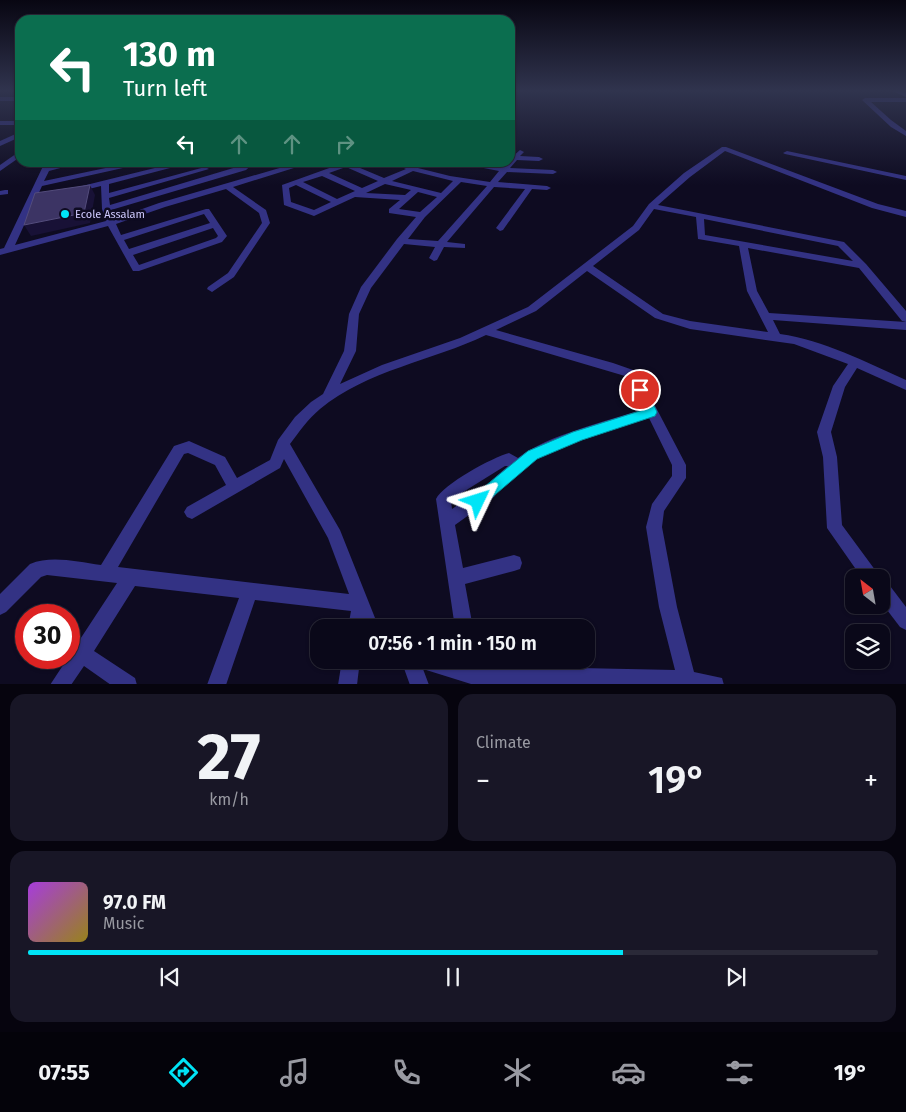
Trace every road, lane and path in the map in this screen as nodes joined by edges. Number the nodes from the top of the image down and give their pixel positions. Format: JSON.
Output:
{"nodes":[{"id":1,"x":886,"y":122,"type":"edge"},
{"id":2,"x":0,"y":123,"type":"edge"},
{"id":3,"x":15,"y":123,"type":"edge"},
{"id":4,"x":906,"y":134,"type":"edge"},
{"id":5,"x":15,"y":136,"type":"edge"},
{"id":6,"x":0,"y":144,"type":"edge"},
{"id":7,"x":787,"y":153,"type":"dead end"},
{"id":8,"x":15,"y":157,"type":"edge"},
{"id":9,"x":515,"y":158,"type":"edge"},
{"id":10,"x":539,"y":159,"type":"dead end"},
{"id":11,"x":47,"y":167,"type":"edge"},
{"id":12,"x":121,"y":167,"type":"edge"},
{"id":13,"x":158,"y":167,"type":"edge"},
{"id":14,"x":255,"y":167,"type":"edge"},
{"id":15,"x":259,"y":167,"type":"edge"},
{"id":16,"x":294,"y":167,"type":"edge"},
{"id":17,"x":341,"y":167,"type":"edge"},
{"id":18,"x":352,"y":167,"type":"edge"},
{"id":19,"x":406,"y":167,"type":"edge"},
{"id":20,"x":414,"y":167,"type":"edge"},
{"id":21,"x":489,"y":167,"type":"edge"},
{"id":22,"x":507,"y":167,"type":"edge"},
{"id":23,"x":205,"y":169,"type":"joint"},
{"id":24,"x":411,"y":169,"type":"junction"},
{"id":25,"x":0,"y":170,"type":"edge"},
{"id":26,"x":504,"y":170,"type":"junction"},
{"id":27,"x":322,"y":173,"type":"junction"},
{"id":28,"x":213,"y":177,"type":"junction"},
{"id":29,"x":261,"y":177,"type":"junction"},
{"id":30,"x":906,"y":178,"type":"edge"},
{"id":31,"x":459,"y":180,"type":"junction"},
{"id":32,"x":386,"y":181,"type":"junction"},
{"id":33,"x":296,"y":182,"type":"junction"},
{"id":34,"x":38,"y":184,"type":"junction"},
{"id":35,"x":105,"y":185,"type":"junction"},
{"id":36,"x":492,"y":185,"type":"junction"},
{"id":37,"x":227,"y":186,"type":"junction"},
{"id":38,"x":530,"y":187,"type":"junction"},
{"id":39,"x":416,"y":189,"type":"junction"},
{"id":40,"x":69,"y":191,"type":"edge"},
{"id":41,"x":359,"y":193,"type":"junction"},
{"id":42,"x":444,"y":196,"type":"junction"},
{"id":43,"x":106,"y":197,"type":"junction"},
{"id":44,"x":407,"y":198,"type":"junction"},
{"id":45,"x":338,"y":203,"type":"junction"},
{"id":46,"x":652,"y":206,"type":"junction"},
{"id":47,"x":106,"y":209,"type":"junction"},
{"id":48,"x":906,"y":214,"type":"edge"},
{"id":49,"x":422,"y":215,"type":"junction"},
{"id":50,"x":700,"y":216,"type":"junction"},
{"id":51,"x":111,"y":222,"type":"junction"},
{"id":52,"x":215,"y":224,"type":"junction"},
{"id":53,"x":500,"y":228,"type":"dead end"},
{"id":54,"x":120,"y":238,"type":"junction"},
{"id":55,"x":400,"y":241,"type":"junction"},
{"id":56,"x":441,"y":244,"type":"junction"},
{"id":57,"x":462,"y":246,"type":"dead end"},
{"id":58,"x":743,"y":246,"type":"junction"},
{"id":59,"x":4,"y":251,"type":"edge"},
{"id":60,"x":128,"y":253,"type":"junction"},
{"id":61,"x":434,"y":258,"type":"dead end"},
{"id":62,"x":587,"y":266,"type":"junction"},
{"id":63,"x":863,"y":266,"type":"junction"},
{"id":64,"x":212,"y":289,"type":"dead end"},
{"id":65,"x":765,"y":316,"type":"junction"},
{"id":66,"x":906,"y":318,"type":"edge"},
{"id":67,"x":906,"y":326,"type":"edge"},
{"id":68,"x":484,"y":331,"type":"junction"},
{"id":69,"x":775,"y":335,"type":"junction"},
{"id":70,"x":855,"y":362,"type":"junction"},
{"id":71,"x":906,"y":385,"type":"edge"},
{"id":72,"x":327,"y":397,"type":"junction"},
{"id":73,"x":651,"y":412,"type":"junction"},
{"id":74,"x":283,"y":444,"type":"junction"},
{"id":75,"x":518,"y":465,"type":"junction"},
{"id":76,"x":235,"y":488,"type":"junction"},
{"id":77,"x":192,"y":512,"type":"dead end"},
{"id":78,"x":447,"y":522,"type":"junction"},
{"id":79,"x":514,"y":563,"type":"dead end"},
{"id":80,"x":866,"y":569,"type":"edge"},
{"id":81,"x":105,"y":573,"type":"junction"},
{"id":82,"x":130,"y":578,"type":"junction"},
{"id":83,"x":456,"y":578,"type":"junction"},
{"id":84,"x":250,"y":590,"type":"junction"},
{"id":85,"x":890,"y":600,"type":"edge"},
{"id":86,"x":362,"y":604,"type":"junction"},
{"id":87,"x":0,"y":606,"type":"edge"},
{"id":88,"x":359,"y":619,"type":"edge"},
{"id":89,"x":367,"y":619,"type":"edge"},
{"id":90,"x":463,"y":619,"type":"edge"},
{"id":91,"x":906,"y":621,"type":"edge"},
{"id":92,"x":82,"y":654,"type":"junction"},
{"id":93,"x":350,"y":669,"type":"edge"},
{"id":94,"x":414,"y":669,"type":"edge"},
{"id":95,"x":488,"y":669,"type":"edge"},
{"id":96,"x":687,"y":680,"type":"junction"},
{"id":97,"x":59,"y":684,"type":"edge"},
{"id":98,"x":128,"y":684,"type":"edge"},
{"id":99,"x":216,"y":684,"type":"edge"},
{"id":100,"x":347,"y":684,"type":"edge"},
{"id":101,"x":420,"y":684,"type":"edge"},
{"id":102,"x":715,"y":684,"type":"edge"}],
"edges":[{"from":1,"to":4,"type":"street"},
{"from":2,"to":3,"type":"street"},
{"from":5,"to":6,"type":"street"},
{"from":7,"to":30,"type":"street"},
{"from":8,"to":25,"type":"street"},
{"from":9,"to":10,"type":"street"},
{"from":11,"to":34,"type":"street"},
{"from":12,"to":34,"type":"street"},
{"from":13,"to":35,"type":"street"},
{"from":14,"to":28,"type":"street"},
{"from":15,"to":29,"type":"street"},
{"from":16,"to":29,"type":"street"},
{"from":17,"to":27,"type":"street"},
{"from":18,"to":32,"type":"street"},
{"from":19,"to":24,"type":"street"},
{"from":20,"to":24,"type":"street"},
{"from":21,"to":26,"type":"street"},
{"from":22,"to":26,"type":"street"},
{"from":23,"to":28,"type":"street"},
{"from":23,"to":43,"type":"street"},
{"from":24,"to":31,"type":"street"},
{"from":24,"to":32,"type":"street"},
{"from":26,"to":36,"type":"street"},
{"from":26,"to":38,"type":"street"},
{"from":27,"to":33,"type":"street"},
{"from":27,"to":41,"type":"street"},
{"from":28,"to":47,"type":"street"},
{"from":29,"to":37,"type":"street"},
{"from":31,"to":36,"type":"street"},
{"from":31,"to":42,"type":"street"},
{"from":32,"to":39,"type":"street"},
{"from":32,"to":41,"type":"street"},
{"from":33,"to":45,"type":"street"},
{"from":33,"to":45,"type":"street"},
{"from":34,"to":59,"type":"street"},
{"from":35,"to":40,"type":"street"},
{"from":35,"to":43,"type":"street"},
{"from":36,"to":38,"type":"street"},
{"from":36,"to":56,"type":"street"},
{"from":37,"to":51,"type":"street"},
{"from":37,"to":64,"type":"street"},
{"from":38,"to":53,"type":"street"},
{"from":39,"to":42,"type":"street"},
{"from":39,"to":44,"type":"street"},
{"from":41,"to":44,"type":"street"},
{"from":41,"to":45,"type":"street"},
{"from":42,"to":49,"type":"street"},
{"from":43,"to":47,"type":"street"},
{"from":44,"to":49,"type":"street"},
{"from":46,"to":48,"type":"street"},
{"from":46,"to":50,"type":"street"},
{"from":46,"to":62,"type":"street"},
{"from":47,"to":51,"type":"street"},
{"from":49,"to":55,"type":"street"},
{"from":50,"to":58,"type":"street"},
{"from":50,"to":63,"type":"street"},
{"from":51,"to":54,"type":"street"},
{"from":51,"to":59,"type":"street"},
{"from":52,"to":54,"type":"street"},
{"from":52,"to":60,"type":"street"},
{"from":52,"to":60,"type":"street"},
{"from":54,"to":60,"type":"street"},
{"from":55,"to":56,"type":"street"},
{"from":55,"to":72,"type":"street"},
{"from":56,"to":57,"type":"street"},
{"from":56,"to":61,"type":"street"},
{"from":58,"to":63,"type":"street"},
{"from":58,"to":65,"type":"street"},
{"from":62,"to":68,"type":"street"},
{"from":62,"to":69,"type":"street"},
{"from":63,"to":66,"type":"street"},
{"from":65,"to":67,"type":"street"},
{"from":65,"to":69,"type":"street"},
{"from":68,"to":72,"type":"street"},
{"from":68,"to":73,"type":"street"},
{"from":69,"to":70,"type":"street"},
{"from":70,"to":71,"type":"street"},
{"from":70,"to":80,"type":"street"},
{"from":72,"to":74,"type":"street"},
{"from":73,"to":75,"type":"street"},
{"from":73,"to":96,"type":"street"},
{"from":74,"to":76,"type":"street"},
{"from":74,"to":86,"type":"street"},
{"from":75,"to":78,"type":"street"},
{"from":75,"to":78,"type":"street"},
{"from":76,"to":77,"type":"street"},
{"from":76,"to":81,"type":"street"},
{"from":78,"to":83,"type":"street"},
{"from":79,"to":83,"type":"street"},
{"from":81,"to":82,"type":"street"},
{"from":81,"to":87,"type":"street"},
{"from":82,"to":84,"type":"street"},
{"from":82,"to":92,"type":"street"},
{"from":83,"to":90,"type":"street"},
{"from":84,"to":86,"type":"street"},
{"from":84,"to":99,"type":"street"},
{"from":85,"to":91,"type":"street"},
{"from":86,"to":88,"type":"street"},
{"from":86,"to":89,"type":"street"},
{"from":92,"to":97,"type":"street"},
{"from":92,"to":98,"type":"street"},
{"from":93,"to":100,"type":"street"},
{"from":94,"to":101,"type":"street"},
{"from":95,"to":96,"type":"street"},
{"from":96,"to":102,"type":"street"}]}
